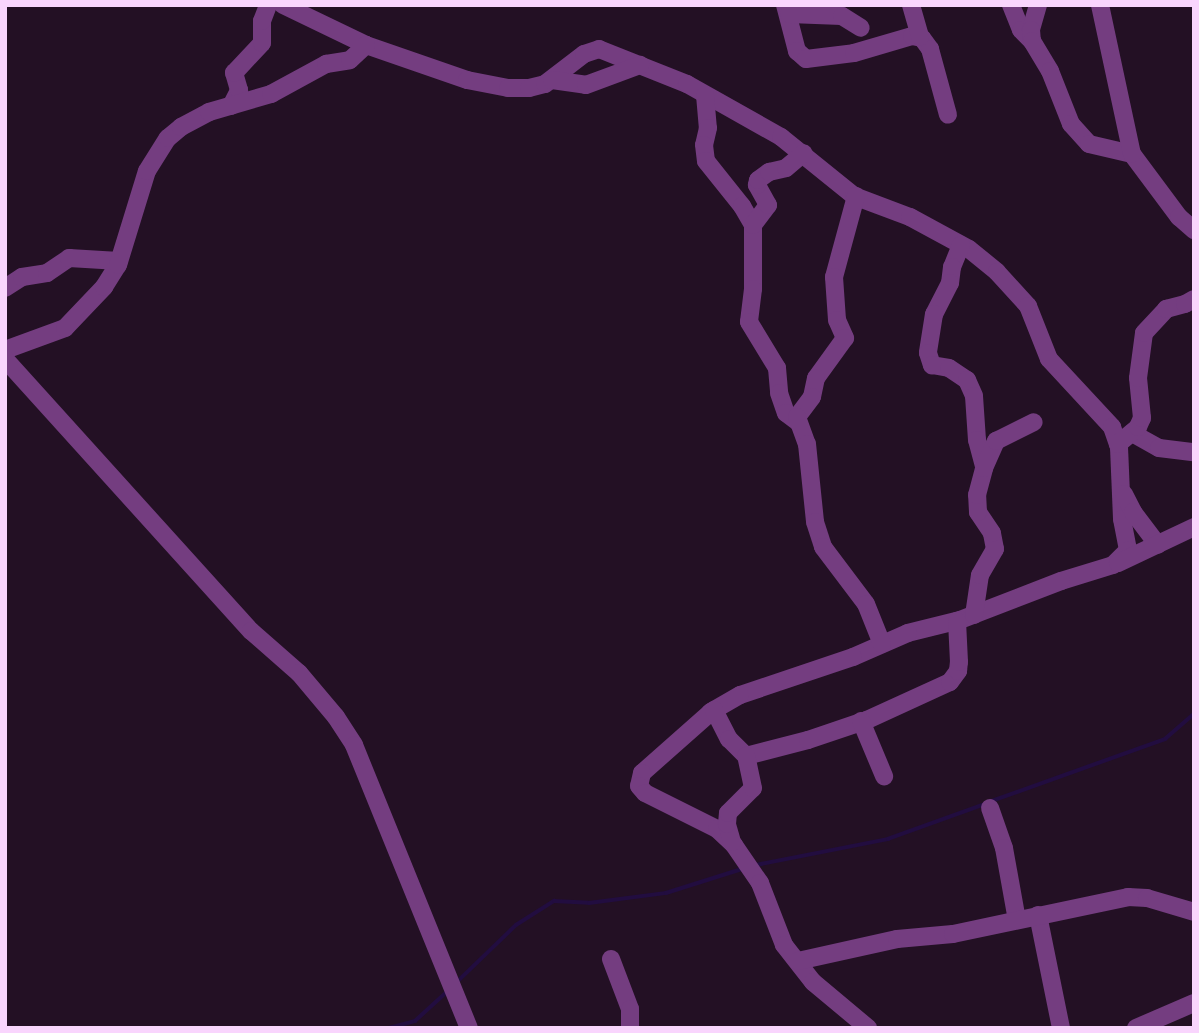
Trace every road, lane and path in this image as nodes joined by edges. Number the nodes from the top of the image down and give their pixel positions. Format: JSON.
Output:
{"nodes":[{"id":1,"x":268,"y":5,"type":"edge"},
{"id":2,"x":283,"y":5,"type":"edge"},
{"id":3,"x":912,"y":5,"type":"edge"},
{"id":4,"x":1011,"y":5,"type":"edge"},
{"id":5,"x":1038,"y":5,"type":"edge"},
{"id":6,"x":1100,"y":5,"type":"edge"},
{"id":7,"x":787,"y":10,"type":"edge"},
{"id":8,"x":861,"y":28,"type":"dead end"},
{"id":9,"x":920,"y":37,"type":"junction"},
{"id":10,"x":1032,"y":41,"type":"junction"},
{"id":11,"x":366,"y":46,"type":"junction"},
{"id":12,"x":640,"y":65,"type":"junction"},
{"id":13,"x":552,"y":80,"type":"junction"},
{"id":14,"x":705,"y":95,"type":"junction"},
{"id":15,"x":231,"y":106,"type":"junction"},
{"id":16,"x":948,"y":115,"type":"dead end"},
{"id":17,"x":804,"y":153,"type":"junction"},
{"id":18,"x":1132,"y":155,"type":"junction"},
{"id":19,"x":856,"y":196,"type":"junction"},
{"id":20,"x":753,"y":226,"type":"junction"},
{"id":21,"x":1194,"y":230,"type":"edge"},
{"id":22,"x":961,"y":245,"type":"junction"},
{"id":23,"x":119,"y":261,"type":"junction"},
{"id":24,"x":5,"y":288,"type":"edge"},
{"id":25,"x":1194,"y":299,"type":"edge"},
{"id":26,"x":5,"y":350,"type":"edge"},
{"id":27,"x":5,"y":359,"type":"edge"},
{"id":28,"x":798,"y":422,"type":"junction"},
{"id":29,"x":1034,"y":422,"type":"dead end"},
{"id":30,"x":1132,"y":433,"type":"junction"},
{"id":31,"x":1118,"y":444,"type":"junction"},
{"id":32,"x":1194,"y":452,"type":"edge"},
{"id":33,"x":984,"y":466,"type":"junction"},
{"id":34,"x":1122,"y":492,"type":"junction"},
{"id":35,"x":1194,"y":527,"type":"edge"},
{"id":36,"x":1158,"y":545,"type":"junction"},
{"id":37,"x":1113,"y":565,"type":"junction"},
{"id":38,"x":966,"y":618,"type":"junction"},
{"id":39,"x":882,"y":644,"type":"junction"},
{"id":40,"x":714,"y":710,"type":"junction"},
{"id":41,"x":861,"y":722,"type":"junction"},
{"id":42,"x":746,"y":756,"type":"junction"},
{"id":43,"x":884,"y":776,"type":"dead end"},
{"id":44,"x":990,"y":808,"type":"dead end"},
{"id":45,"x":734,"y":845,"type":"junction"},
{"id":46,"x":1194,"y":912,"type":"edge"},
{"id":47,"x":1038,"y":915,"type":"junction"},
{"id":48,"x":1017,"y":920,"type":"junction"},
{"id":49,"x":611,"y":959,"type":"dead end"},
{"id":50,"x":798,"y":961,"type":"junction"},
{"id":51,"x":1194,"y":1003,"type":"edge"},
{"id":52,"x":469,"y":1028,"type":"edge"},
{"id":53,"x":630,"y":1028,"type":"edge"},
{"id":54,"x":868,"y":1028,"type":"edge"},
{"id":55,"x":1061,"y":1028,"type":"edge"},
{"id":56,"x":1136,"y":1028,"type":"edge"}],
"edges":[{"from":1,"to":15,"type":"street"},
{"from":2,"to":11,"type":"street"},
{"from":3,"to":9,"type":"street"},
{"from":4,"to":10,"type":"street"},
{"from":5,"to":10,"type":"street"},
{"from":6,"to":18,"type":"street"},
{"from":7,"to":8,"type":"street"},
{"from":7,"to":9,"type":"street"},
{"from":9,"to":16,"type":"street"},
{"from":10,"to":18,"type":"street"},
{"from":11,"to":13,"type":"street"},
{"from":11,"to":15,"type":"street"},
{"from":12,"to":13,"type":"street"},
{"from":12,"to":13,"type":"street"},
{"from":12,"to":14,"type":"street"},
{"from":14,"to":17,"type":"street"},
{"from":14,"to":20,"type":"street"},
{"from":15,"to":23,"type":"street"},
{"from":17,"to":19,"type":"street"},
{"from":17,"to":20,"type":"street"},
{"from":18,"to":21,"type":"street"},
{"from":19,"to":22,"type":"street"},
{"from":19,"to":28,"type":"street"},
{"from":20,"to":28,"type":"street"},
{"from":22,"to":31,"type":"street"},
{"from":22,"to":33,"type":"street"},
{"from":23,"to":24,"type":"street"},
{"from":23,"to":26,"type":"street"},
{"from":25,"to":30,"type":"street"},
{"from":27,"to":52,"type":"street"},
{"from":28,"to":39,"type":"street"},
{"from":29,"to":33,"type":"street"},
{"from":30,"to":31,"type":"street"},
{"from":30,"to":32,"type":"street"},
{"from":31,"to":34,"type":"street"},
{"from":33,"to":38,"type":"street"},
{"from":34,"to":36,"type":"street"},
{"from":34,"to":37,"type":"street"},
{"from":35,"to":36,"type":"street"},
{"from":36,"to":37,"type":"street"},
{"from":37,"to":38,"type":"street"},
{"from":38,"to":39,"type":"street"},
{"from":38,"to":41,"type":"street"},
{"from":39,"to":40,"type":"street"},
{"from":40,"to":42,"type":"street"},
{"from":40,"to":45,"type":"street"},
{"from":41,"to":42,"type":"street"},
{"from":41,"to":43,"type":"street"},
{"from":42,"to":45,"type":"street"},
{"from":44,"to":48,"type":"street"},
{"from":45,"to":50,"type":"street"},
{"from":46,"to":47,"type":"street"},
{"from":47,"to":48,"type":"street"},
{"from":47,"to":55,"type":"street"},
{"from":48,"to":50,"type":"street"},
{"from":49,"to":53,"type":"street"},
{"from":50,"to":54,"type":"street"},
{"from":51,"to":56,"type":"street"}]}
